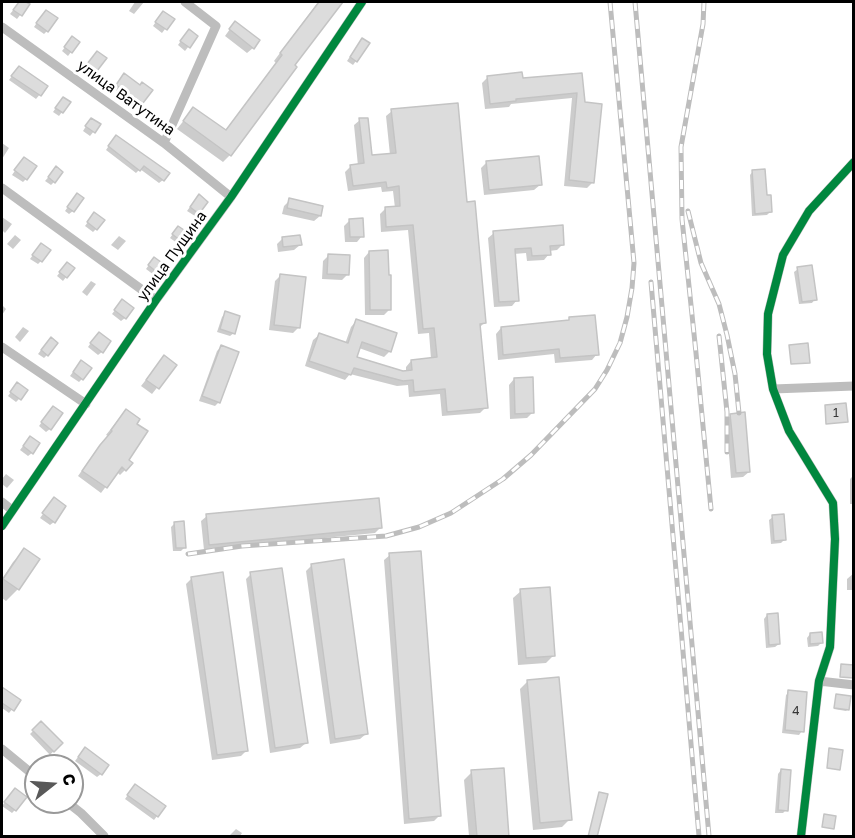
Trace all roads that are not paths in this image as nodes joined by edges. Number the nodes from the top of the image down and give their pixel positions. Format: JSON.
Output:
{"nodes":[{"id":1,"x":184,"y":2,"type":"edge"},
{"id":2,"x":362,"y":2,"type":"edge"},
{"id":3,"x":2,"y":27,"type":"edge"},
{"id":4,"x":164,"y":143,"type":"junction"},
{"id":5,"x":854,"y":162,"type":"edge"},
{"id":6,"x":2,"y":188,"type":"edge"},
{"id":7,"x":231,"y":197,"type":"junction"},
{"id":8,"x":156,"y":300,"type":"junction"},
{"id":9,"x":2,"y":347,"type":"edge"},
{"id":10,"x":854,"y":386,"type":"edge"},
{"id":11,"x":774,"y":389,"type":"junction"},
{"id":12,"x":86,"y":404,"type":"junction"},
{"id":13,"x":2,"y":502,"type":"edge"},
{"id":14,"x":12,"y":510,"type":"junction"},
{"id":15,"x":2,"y":526,"type":"edge"},
{"id":16,"x":819,"y":681,"type":"junction"},
{"id":17,"x":854,"y":685,"type":"edge"},
{"id":18,"x":2,"y":749,"type":"edge"},
{"id":19,"x":24,"y":767,"type":"edge"},
{"id":20,"x":82,"y":814,"type":"edge"},
{"id":21,"x":104,"y":837,"type":"edge"},
{"id":22,"x":801,"y":837,"type":"edge"}],
"edges":[{"from":1,"to":4,"type":"street"},
{"from":2,"to":7,"type":"street","name":"улица Пущина"},
{"from":3,"to":4,"type":"street","name":"улица Ватутина"},
{"from":4,"to":7,"type":"street","name":"улица Ватутина"},
{"from":5,"to":11,"type":"street"},
{"from":6,"to":8,"type":"street"},
{"from":7,"to":8,"type":"street","name":"улица Пущина"},
{"from":8,"to":12,"type":"street","name":"улица Пущина"},
{"from":9,"to":12,"type":"street"},
{"from":10,"to":11,"type":"street"},
{"from":11,"to":16,"type":"street"},
{"from":12,"to":14,"type":"street","name":"улица Пущина"},
{"from":13,"to":14,"type":"street"},
{"from":14,"to":15,"type":"street","name":"улица Пущина"},
{"from":16,"to":17,"type":"street"},
{"from":16,"to":22,"type":"street"},
{"from":18,"to":19,"type":"street"},
{"from":20,"to":21,"type":"street"}]}
